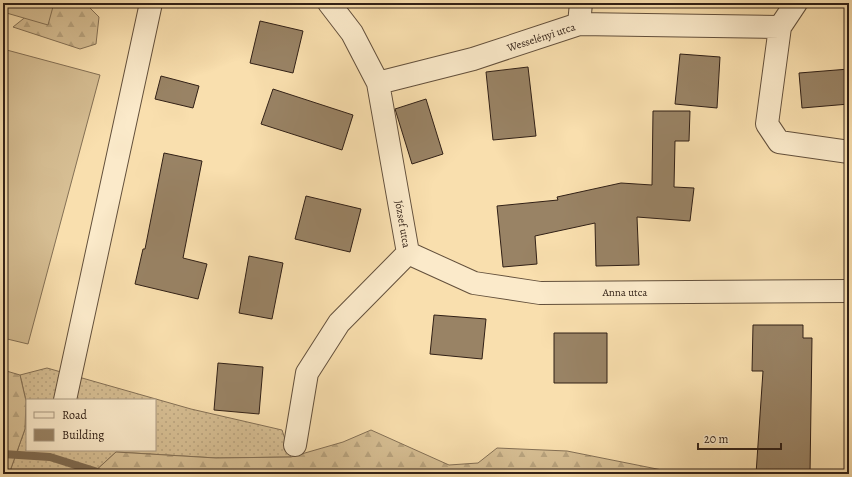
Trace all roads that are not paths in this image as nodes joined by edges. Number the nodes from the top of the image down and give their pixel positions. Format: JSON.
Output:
{"nodes":[{"id":1,"x":151,"y":3,"type":"edge"},
{"id":2,"x":329,"y":3,"type":"edge"},
{"id":3,"x":796,"y":3,"type":"edge"},
{"id":4,"x":580,"y":14,"type":"edge"},
{"id":5,"x":780,"y":27,"type":"junction"},
{"id":6,"x":378,"y":83,"type":"junction"},
{"id":7,"x":849,"y":152,"type":"edge"},
{"id":8,"x":408,"y":253,"type":"junction"},
{"id":9,"x":849,"y":291,"type":"edge"},
{"id":10,"x":66,"y":399,"type":"edge"},
{"id":11,"x":295,"y":445,"type":"dead end"}],
"edges":[{"from":1,"to":10,"type":"street"},
{"from":2,"to":6,"type":"street","name":"József utca"},
{"from":3,"to":5,"type":"street"},
{"from":4,"to":5,"type":"street","name":"Wesselényi utca"},
{"from":4,"to":6,"type":"street","name":"Wesselényi utca"},
{"from":5,"to":7,"type":"street"},
{"from":6,"to":8,"type":"street","name":"József utca"},
{"from":8,"to":9,"type":"street","name":"Anna utca"},
{"from":8,"to":11,"type":"street","name":"József utca"}]}
